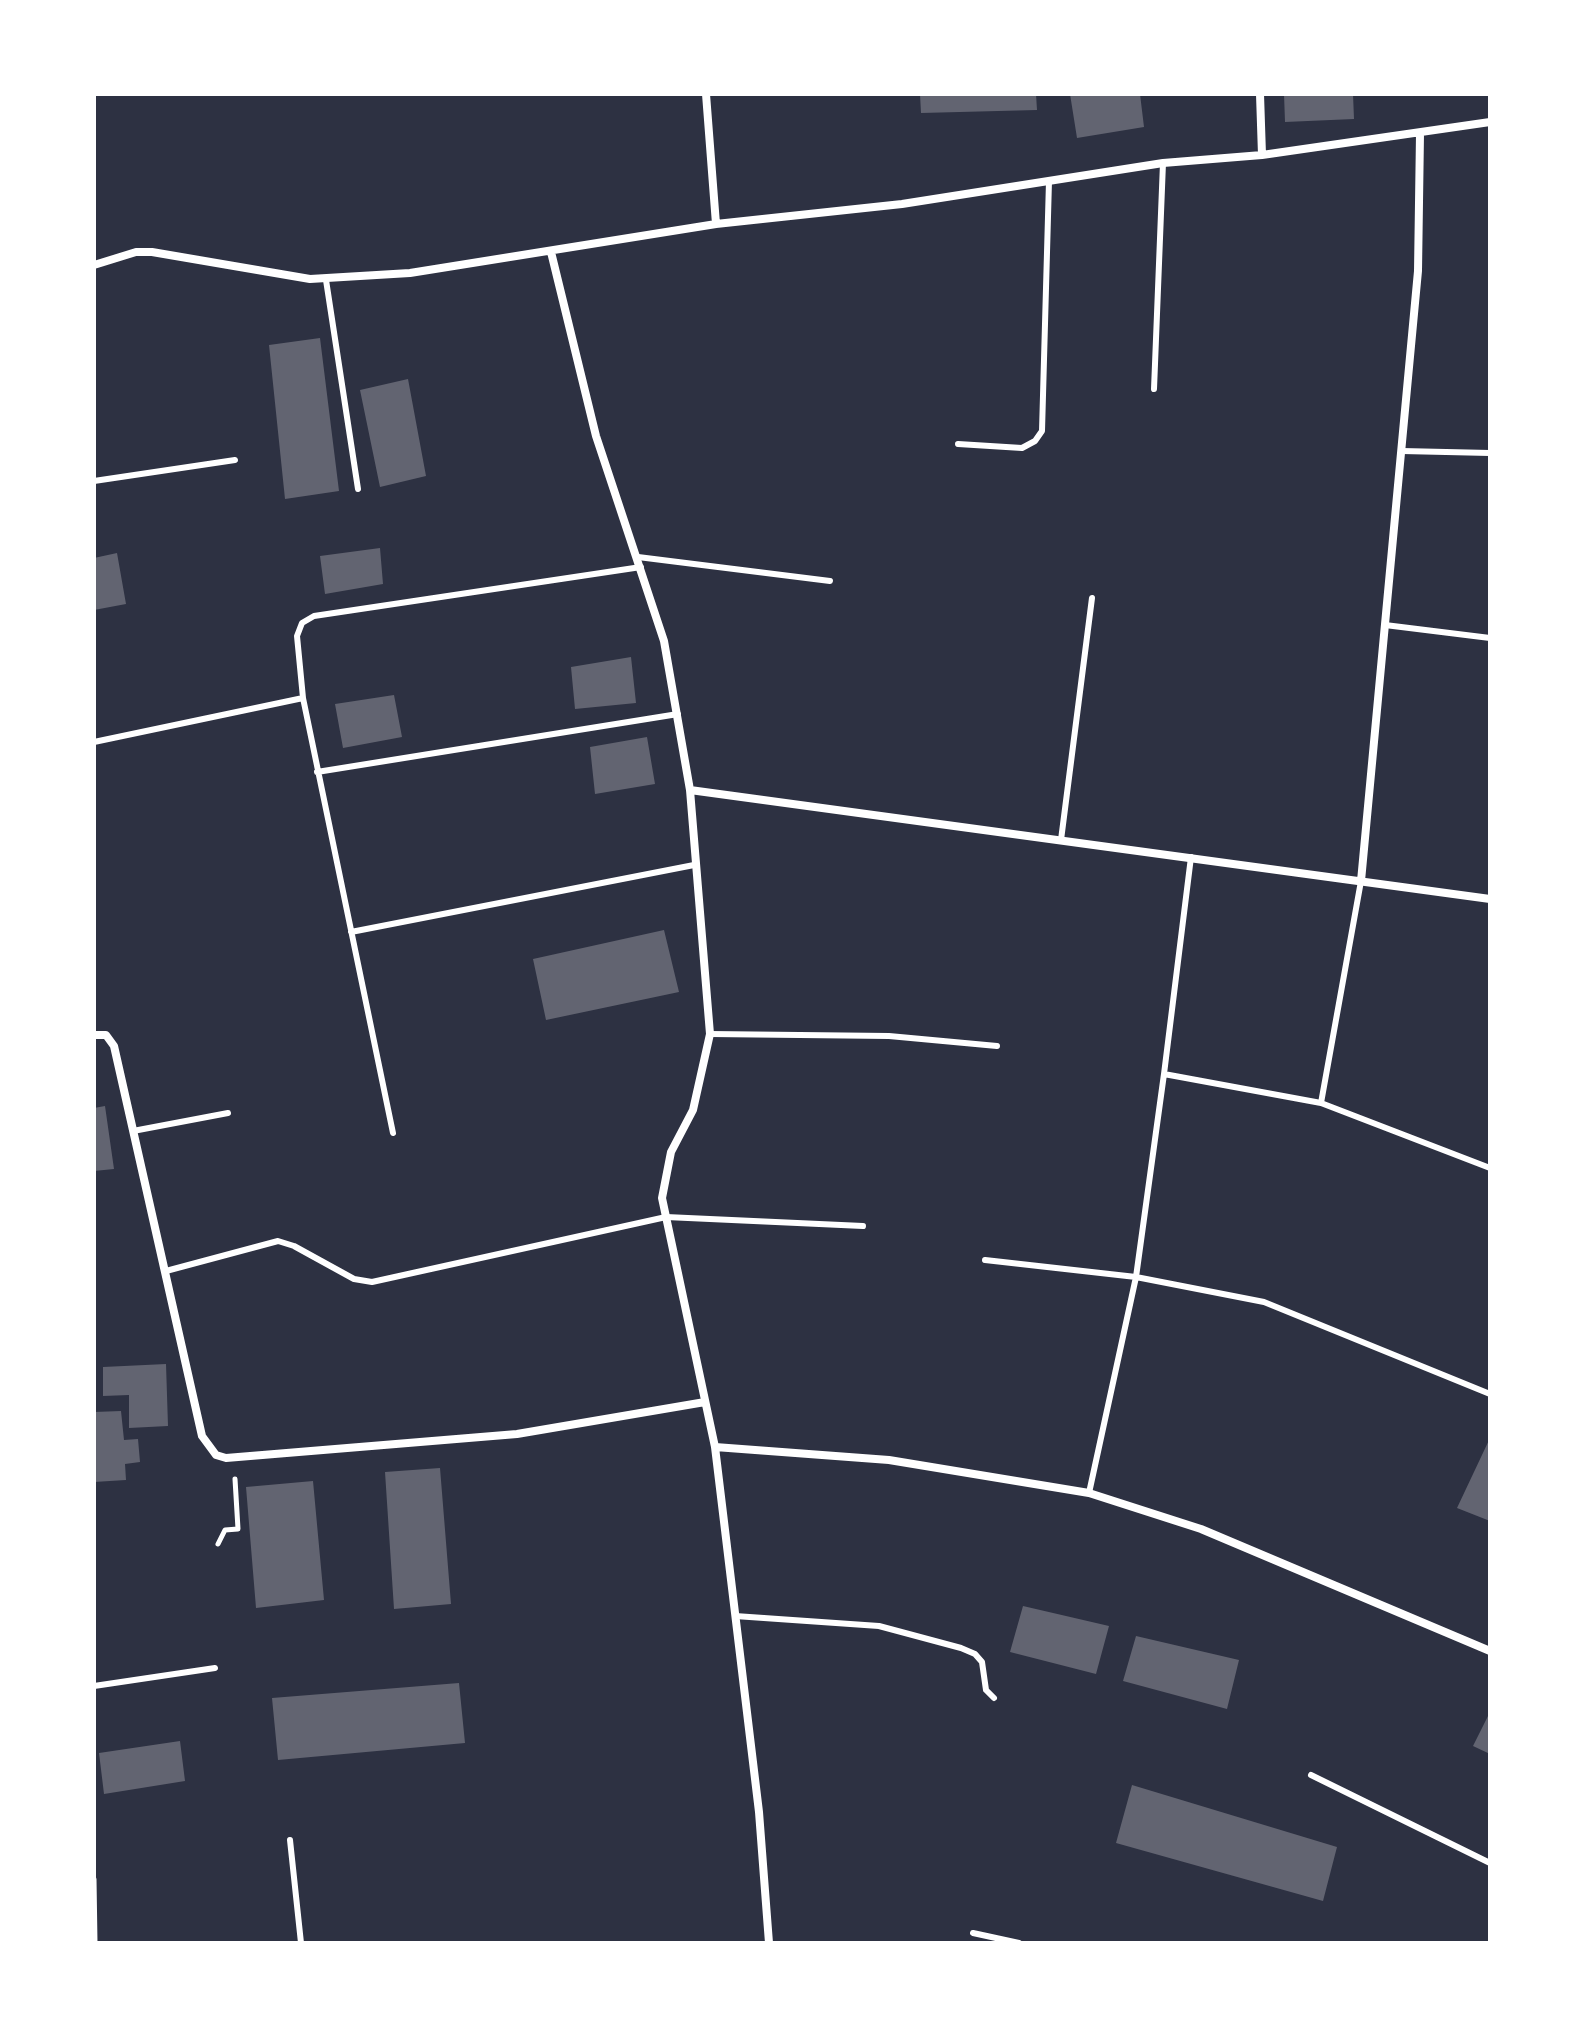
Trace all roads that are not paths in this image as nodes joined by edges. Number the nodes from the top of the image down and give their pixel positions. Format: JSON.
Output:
{"nodes":[{"id":1,"x":706,"y":94,"type":"edge"},
{"id":2,"x":1260,"y":94,"type":"edge"},
{"id":3,"x":1490,"y":122,"type":"edge"},
{"id":4,"x":1420,"y":134,"type":"junction"},
{"id":5,"x":1262,"y":155,"type":"junction"},
{"id":6,"x":1163,"y":163,"type":"junction"},
{"id":7,"x":1049,"y":181,"type":"junction"},
{"id":8,"x":716,"y":224,"type":"junction"},
{"id":9,"x":551,"y":252,"type":"junction"},
{"id":10,"x":94,"y":265,"type":"edge"},
{"id":11,"x":326,"y":280,"type":"junction"},
{"id":12,"x":1154,"y":389,"type":"dead end"},
{"id":13,"x":958,"y":444,"type":"dead end"},
{"id":14,"x":1402,"y":451,"type":"junction"},
{"id":15,"x":1490,"y":453,"type":"edge"},
{"id":16,"x":235,"y":460,"type":"dead end"},
{"id":17,"x":94,"y":481,"type":"edge"},
{"id":18,"x":358,"y":489,"type":"dead end"},
{"id":19,"x":638,"y":557,"type":"junction"},
{"id":20,"x":641,"y":567,"type":"junction"},
{"id":21,"x":830,"y":581,"type":"dead end"},
{"id":22,"x":1092,"y":598,"type":"dead end"},
{"id":23,"x":1385,"y":625,"type":"junction"},
{"id":24,"x":1490,"y":638,"type":"edge"},
{"id":25,"x":303,"y":698,"type":"junction"},
{"id":26,"x":678,"y":714,"type":"junction"},
{"id":27,"x":94,"y":742,"type":"edge"},
{"id":28,"x":317,"y":772,"type":"junction"},
{"id":29,"x":690,"y":790,"type":"junction"},
{"id":30,"x":1061,"y":840,"type":"junction"},
{"id":31,"x":1191,"y":855,"type":"junction"},
{"id":32,"x":694,"y":865,"type":"junction"},
{"id":33,"x":1361,"y":881,"type":"junction"},
{"id":34,"x":1490,"y":899,"type":"edge"},
{"id":35,"x":351,"y":932,"type":"junction"},
{"id":36,"x":710,"y":1034,"type":"junction"},
{"id":37,"x":94,"y":1035,"type":"edge"},
{"id":38,"x":997,"y":1046,"type":"dead end"},
{"id":39,"x":1164,"y":1074,"type":"junction"},
{"id":40,"x":1321,"y":1103,"type":"junction"},
{"id":41,"x":228,"y":1113,"type":"dead end"},
{"id":42,"x":133,"y":1131,"type":"junction"},
{"id":43,"x":393,"y":1133,"type":"dead end"},
{"id":44,"x":1490,"y":1168,"type":"edge"},
{"id":45,"x":666,"y":1217,"type":"junction"},
{"id":46,"x":863,"y":1226,"type":"dead end"},
{"id":47,"x":985,"y":1260,"type":"dead end"},
{"id":48,"x":166,"y":1271,"type":"junction"},
{"id":49,"x":1136,"y":1277,"type":"junction"},
{"id":50,"x":1490,"y":1394,"type":"edge"},
{"id":51,"x":705,"y":1402,"type":"junction"},
{"id":52,"x":715,"y":1447,"type":"junction"},
{"id":53,"x":1089,"y":1493,"type":"junction"},
{"id":54,"x":734,"y":1616,"type":"junction"},
{"id":55,"x":1490,"y":1651,"type":"edge"},
{"id":56,"x":215,"y":1668,"type":"dead end"},
{"id":57,"x":94,"y":1686,"type":"edge"},
{"id":58,"x":994,"y":1698,"type":"dead end"},
{"id":59,"x":1311,"y":1775,"type":"dead end"},
{"id":60,"x":290,"y":1840,"type":"dead end"},
{"id":61,"x":1490,"y":1863,"type":"edge"},
{"id":62,"x":973,"y":1933,"type":"dead end"},
{"id":63,"x":301,"y":1943,"type":"edge"},
{"id":64,"x":769,"y":1943,"type":"edge"},
{"id":65,"x":1019,"y":1943,"type":"edge"}],
"edges":[{"from":1,"to":8,"type":"street"},
{"from":2,"to":5,"type":"street"},
{"from":3,"to":4,"type":"street"},
{"from":4,"to":5,"type":"street"},
{"from":4,"to":14,"type":"street"},
{"from":5,"to":6,"type":"street"},
{"from":6,"to":7,"type":"street"},
{"from":6,"to":12,"type":"lane"},
{"from":7,"to":8,"type":"street"},
{"from":7,"to":13,"type":"lane"},
{"from":8,"to":9,"type":"street"},
{"from":9,"to":11,"type":"street"},
{"from":9,"to":19,"type":"street"},
{"from":10,"to":11,"type":"street"},
{"from":11,"to":18,"type":"lane"},
{"from":14,"to":15,"type":"lane"},
{"from":14,"to":23,"type":"street"},
{"from":16,"to":17,"type":"lane"},
{"from":19,"to":20,"type":"street"},
{"from":19,"to":21,"type":"lane"},
{"from":20,"to":25,"type":"lane"},
{"from":20,"to":26,"type":"street"},
{"from":22,"to":30,"type":"lane"},
{"from":23,"to":24,"type":"lane"},
{"from":23,"to":33,"type":"street"},
{"from":25,"to":27,"type":"lane"},
{"from":25,"to":28,"type":"lane"},
{"from":26,"to":28,"type":"lane"},
{"from":26,"to":29,"type":"street"},
{"from":28,"to":35,"type":"lane"},
{"from":29,"to":30,"type":"street"},
{"from":29,"to":32,"type":"street"},
{"from":30,"to":31,"type":"street"},
{"from":31,"to":33,"type":"street"},
{"from":31,"to":39,"type":"lane"},
{"from":32,"to":35,"type":"lane"},
{"from":32,"to":36,"type":"street"},
{"from":33,"to":34,"type":"street"},
{"from":33,"to":40,"type":"lane"},
{"from":35,"to":43,"type":"lane"},
{"from":36,"to":38,"type":"lane"},
{"from":36,"to":45,"type":"street"},
{"from":37,"to":42,"type":"street"},
{"from":39,"to":40,"type":"lane"},
{"from":39,"to":49,"type":"lane"},
{"from":40,"to":44,"type":"lane"},
{"from":41,"to":42,"type":"lane"},
{"from":42,"to":48,"type":"street"},
{"from":45,"to":46,"type":"lane"},
{"from":45,"to":48,"type":"lane"},
{"from":45,"to":51,"type":"street"},
{"from":47,"to":49,"type":"lane"},
{"from":48,"to":51,"type":"street"},
{"from":49,"to":50,"type":"lane"},
{"from":49,"to":53,"type":"lane"},
{"from":51,"to":52,"type":"street"},
{"from":52,"to":53,"type":"street"},
{"from":52,"to":54,"type":"street"},
{"from":53,"to":55,"type":"street"},
{"from":54,"to":58,"type":"lane"},
{"from":54,"to":64,"type":"street"},
{"from":56,"to":57,"type":"lane"},
{"from":59,"to":61,"type":"lane"},
{"from":60,"to":63,"type":"lane"},
{"from":62,"to":65,"type":"lane"}]}
